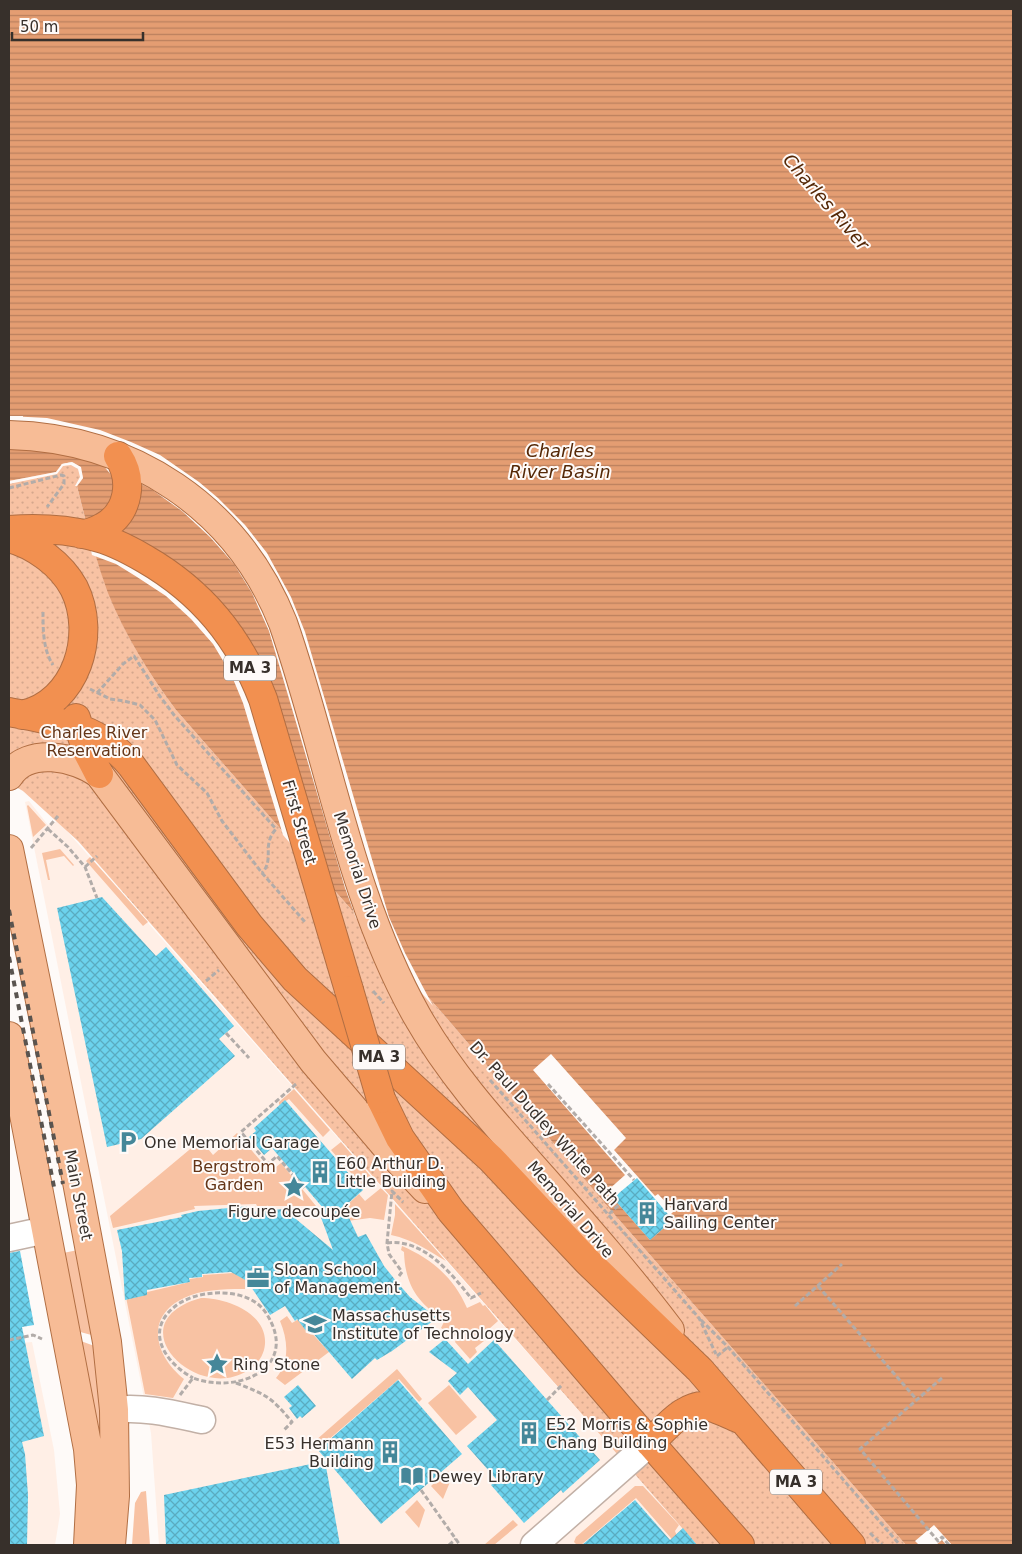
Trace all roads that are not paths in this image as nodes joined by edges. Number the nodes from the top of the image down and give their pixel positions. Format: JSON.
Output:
{"nodes":[{"id":1,"x":9,"y":435,"type":"edge"},
{"id":2,"x":118,"y":456,"type":"junction"},
{"id":3,"x":9,"y":530,"type":"edge"},
{"id":4,"x":81,"y":534,"type":"junction"},
{"id":5,"x":9,"y":538,"type":"edge"},
{"id":6,"x":72,"y":678,"type":"junction"},
{"id":7,"x":16,"y":714,"type":"edge"},
{"id":8,"x":79,"y":728,"type":"junction"},
{"id":9,"x":99,"y":774,"type":"junction"},
{"id":10,"x":9,"y":776,"type":"edge"},
{"id":11,"x":19,"y":849,"type":"edge"},
{"id":12,"x":9,"y":1036,"type":"edge"},
{"id":13,"x":46,"y":1230,"type":"junction"},
{"id":14,"x":9,"y":1238,"type":"edge"},
{"id":15,"x":474,"y":1239,"type":"junction"},
{"id":16,"x":709,"y":1363,"type":"junction"},
{"id":17,"x":114,"y":1410,"type":"junction"},
{"id":18,"x":202,"y":1420,"type":"dead end"},
{"id":19,"x":741,"y":1420,"type":"junction"},
{"id":20,"x":650,"y":1443,"type":"junction"},
{"id":21,"x":88,"y":1545,"type":"edge"},
{"id":22,"x":112,"y":1545,"type":"edge"},
{"id":23,"x":534,"y":1545,"type":"edge"},
{"id":24,"x":740,"y":1545,"type":"edge"},
{"id":25,"x":851,"y":1545,"type":"edge"}],
"edges":[{"from":1,"to":2,"type":"main road","name":"Memorial Drive"},
{"from":2,"to":4,"type":"highway"},
{"from":2,"to":16,"type":"main road","name":"Memorial Drive"},
{"from":3,"to":4,"type":"highway","name":"First Street","number":"MA 3"},
{"from":4,"to":15,"type":"highway","name":"First Street","number":"MA 3","bridge":true},
{"from":5,"to":6,"type":"highway"},
{"from":6,"to":7,"type":"highway"},
{"from":6,"to":8,"type":"highway"},
{"from":7,"to":8,"type":"highway","name":"Memorial Drive","number":"MA 3"},
{"from":8,"to":9,"type":"highway"},
{"from":8,"to":16,"type":"highway","name":"Memorial Drive","number":"MA 3"},
{"from":9,"to":10,"type":"main road"},
{"from":9,"to":15,"type":"main road"},
{"from":11,"to":17,"type":"main road","name":"Main Street"},
{"from":12,"to":13,"type":"main road"},
{"from":13,"to":14,"type":"street"},
{"from":13,"to":21,"type":"main road"},
{"from":15,"to":20,"type":"highway","number":"MA 3"},
{"from":16,"to":19,"type":"highway","name":"Memorial Drive","number":"MA 3"},
{"from":17,"to":18,"type":"street"},
{"from":17,"to":22,"type":"main road","name":"Main Street"},
{"from":19,"to":20,"type":"highway"},
{"from":19,"to":25,"type":"highway","name":"Memorial Drive","number":"MA 3"},
{"from":20,"to":23,"type":"street"},
{"from":20,"to":24,"type":"highway","number":"MA 3"}]}
